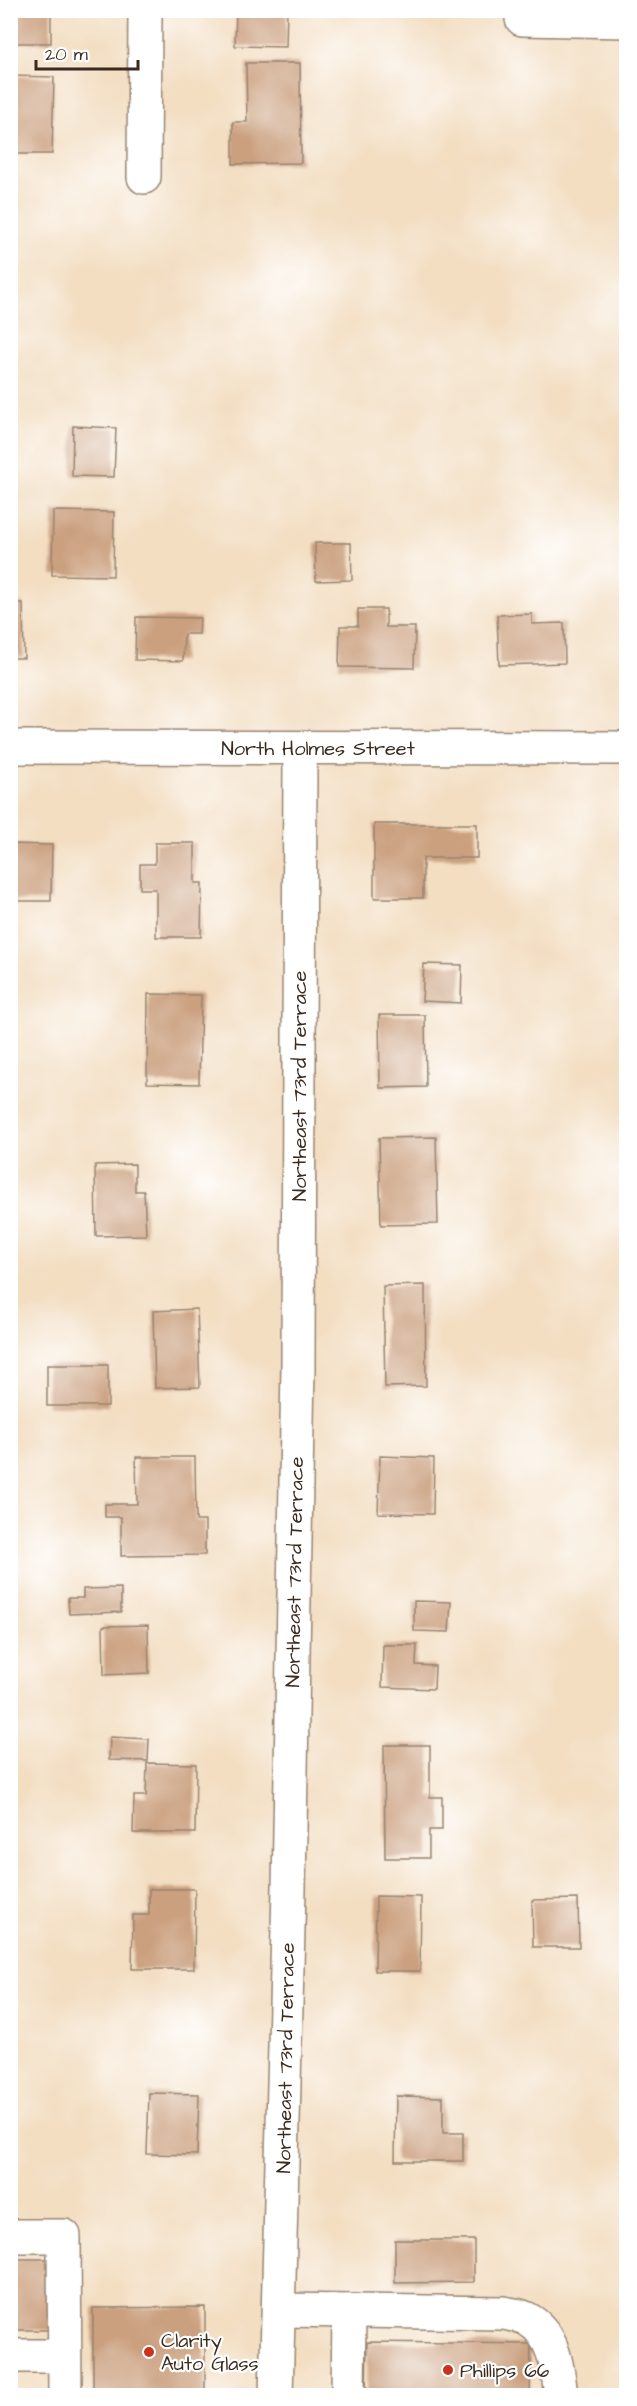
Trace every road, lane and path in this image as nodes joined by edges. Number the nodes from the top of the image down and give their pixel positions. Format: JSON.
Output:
{"nodes":[{"id":1,"x":145,"y":10,"type":"edge"},
{"id":2,"x":522,"y":10,"type":"edge"},
{"id":3,"x":627,"y":21,"type":"edge"},
{"id":4,"x":144,"y":177,"type":"dead end"},
{"id":5,"x":10,"y":747,"type":"edge"},
{"id":6,"x":300,"y":748,"type":"junction"},
{"id":7,"x":627,"y":748,"type":"edge"},
{"id":8,"x":10,"y":2236,"type":"edge"},
{"id":9,"x":279,"y":2310,"type":"junction"},
{"id":10,"x":349,"y":2311,"type":"junction"},
{"id":11,"x":10,"y":2356,"type":"edge"},
{"id":12,"x":64,"y":2356,"type":"junction"},
{"id":13,"x":64,"y":2396,"type":"edge"},
{"id":14,"x":276,"y":2396,"type":"edge"},
{"id":15,"x":348,"y":2396,"type":"edge"},
{"id":16,"x":561,"y":2396,"type":"edge"}],
"edges":[{"from":1,"to":4,"type":"street"},
{"from":2,"to":3,"type":"street"},
{"from":5,"to":6,"type":"street","name":"North Holmes Street"},
{"from":6,"to":7,"type":"street","name":"North Holmes Street"},
{"from":6,"to":9,"type":"street","name":"Northeast 73rd Terrace"},
{"from":8,"to":12,"type":"street"},
{"from":9,"to":10,"type":"street"},
{"from":9,"to":14,"type":"street","name":"Northeast 73rd Terrace"},
{"from":10,"to":15,"type":"street"},
{"from":10,"to":16,"type":"street"},
{"from":11,"to":12,"type":"street"},
{"from":12,"to":13,"type":"street"}]}
